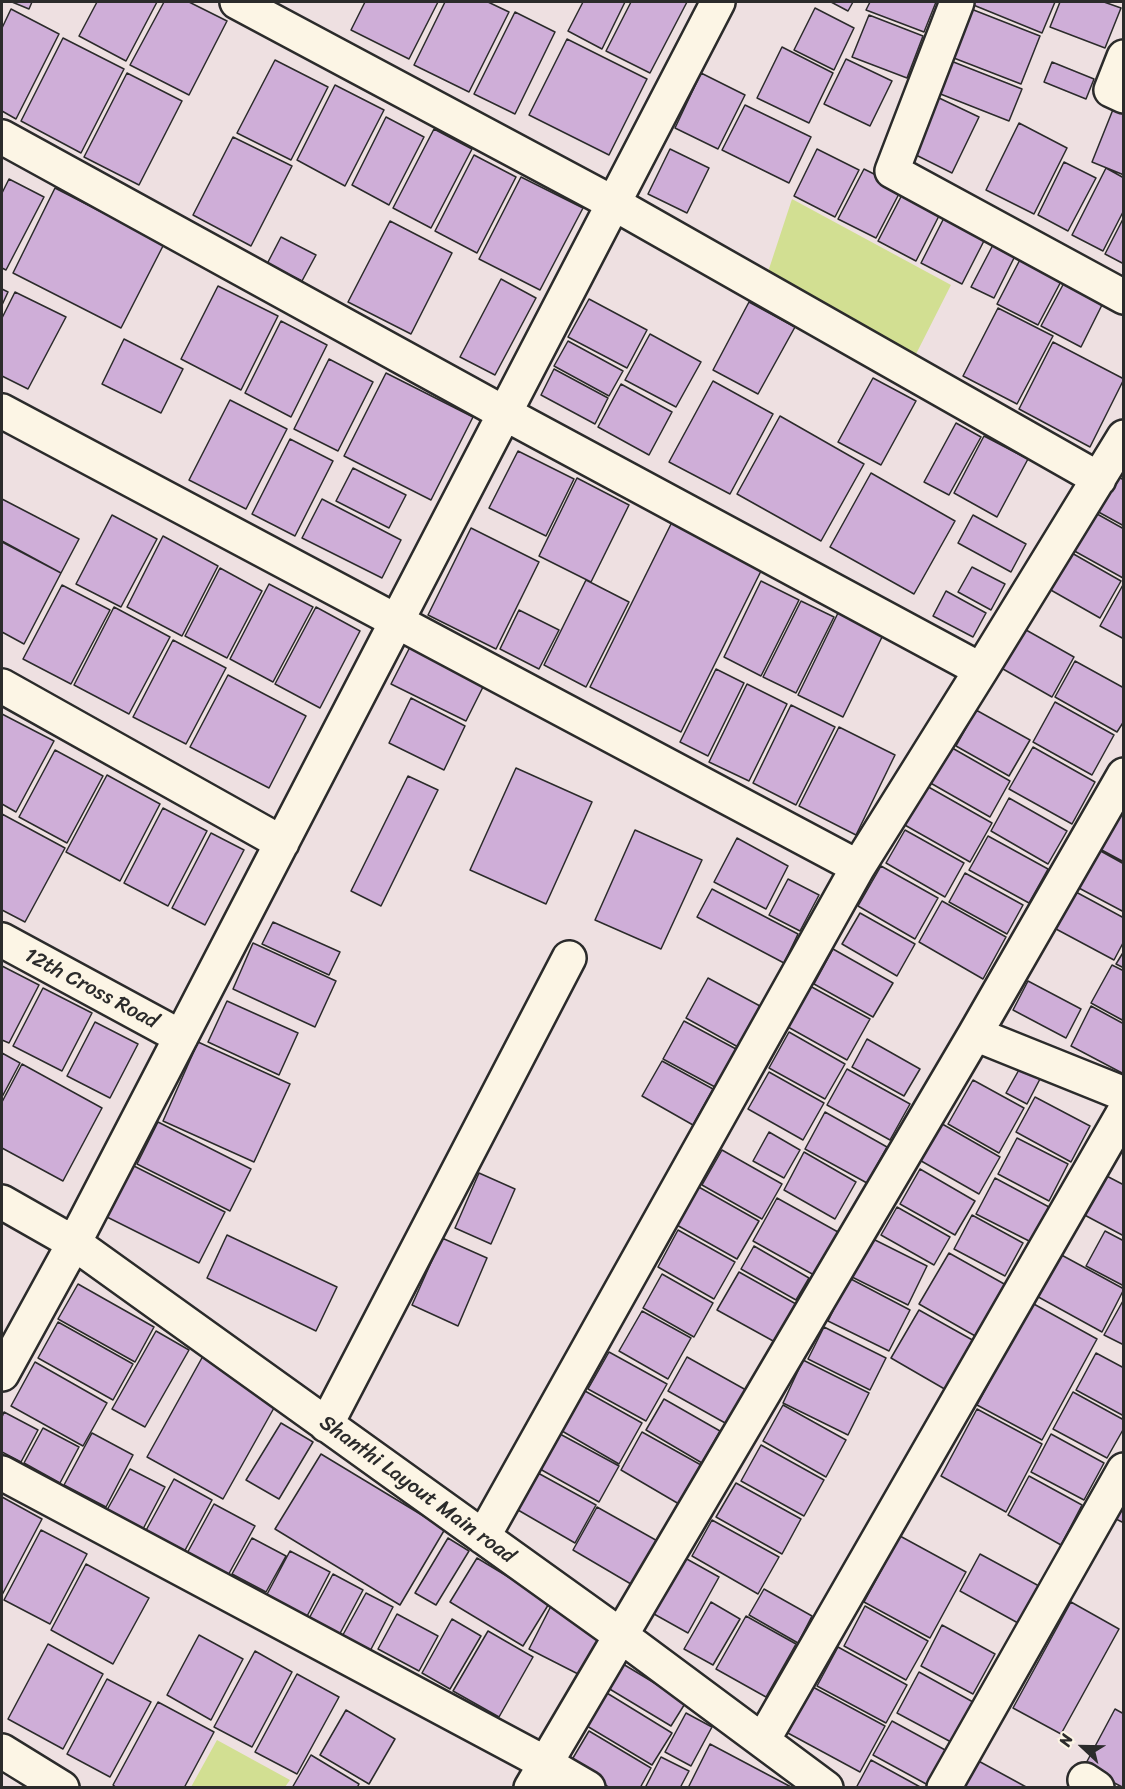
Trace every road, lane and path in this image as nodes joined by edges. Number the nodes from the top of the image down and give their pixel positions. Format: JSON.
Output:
{"nodes":[{"id":1,"x":237,"y":2,"type":"edge"},
{"id":2,"x":718,"y":2,"type":"edge"},
{"id":3,"x":957,"y":2,"type":"edge"},
{"id":4,"x":1124,"y":57,"type":"edge"},
{"id":5,"x":1124,"y":96,"type":"edge"},
{"id":6,"x":2,"y":137,"type":"edge"},
{"id":7,"x":613,"y":203,"type":"junction"},
{"id":8,"x":1124,"y":297,"type":"edge"},
{"id":9,"x":2,"y":411,"type":"edge"},
{"id":10,"x":504,"y":413,"type":"junction"},
{"id":11,"x":1124,"y":437,"type":"edge"},
{"id":12,"x":1099,"y":479,"type":"junction"},
{"id":13,"x":396,"y":622,"type":"junction"},
{"id":14,"x":981,"y":670,"type":"junction"},
{"id":15,"x":2,"y":686,"type":"edge"},
{"id":16,"x":1124,"y":775,"type":"edge"},
{"id":17,"x":282,"y":843,"type":"junction"},
{"id":18,"x":858,"y":867,"type":"junction"},
{"id":19,"x":2,"y":940,"type":"edge"},
{"id":20,"x":569,"y":958,"type":"dead end"},
{"id":21,"x":975,"y":1034,"type":"junction"},
{"id":22,"x":181,"y":1037,"type":"junction"},
{"id":23,"x":1124,"y":1094,"type":"edge"},
{"id":24,"x":1124,"y":1112,"type":"edge"},
{"id":25,"x":2,"y":1202,"type":"edge"},
{"id":26,"x":74,"y":1243,"type":"junction"},
{"id":27,"x":2,"y":1374,"type":"edge"},
{"id":28,"x":326,"y":1425,"type":"junction"},
{"id":29,"x":1124,"y":1470,"type":"edge"},
{"id":30,"x":2,"y":1473,"type":"edge"},
{"id":31,"x":483,"y":1538,"type":"junction"},
{"id":32,"x":620,"y":1635,"type":"junction"},
{"id":33,"x":763,"y":1740,"type":"junction"},
{"id":34,"x":2,"y":1751,"type":"edge"},
{"id":35,"x":538,"y":1775,"type":"edge"},
{"id":36,"x":62,"y":1788,"type":"edge"},
{"id":37,"x":588,"y":1788,"type":"edge"},
{"id":38,"x":825,"y":1788,"type":"edge"},
{"id":39,"x":944,"y":1788,"type":"edge"}],
"edges":[{"from":1,"to":7,"type":"street"},
{"from":2,"to":7,"type":"street"},
{"from":3,"to":8,"type":"street"},
{"from":4,"to":5,"type":"street"},
{"from":6,"to":10,"type":"street"},
{"from":7,"to":10,"type":"street"},
{"from":7,"to":12,"type":"street"},
{"from":9,"to":13,"type":"street"},
{"from":10,"to":13,"type":"street"},
{"from":10,"to":14,"type":"street"},
{"from":11,"to":12,"type":"street"},
{"from":12,"to":14,"type":"street"},
{"from":13,"to":17,"type":"street"},
{"from":13,"to":18,"type":"street"},
{"from":14,"to":18,"type":"street"},
{"from":15,"to":17,"type":"street"},
{"from":16,"to":21,"type":"street"},
{"from":17,"to":22,"type":"street"},
{"from":18,"to":31,"type":"street"},
{"from":19,"to":22,"type":"street","name":"12th Cross Road"},
{"from":20,"to":28,"type":"street"},
{"from":21,"to":23,"type":"street"},
{"from":21,"to":32,"type":"street"},
{"from":22,"to":26,"type":"street"},
{"from":24,"to":33,"type":"street"},
{"from":25,"to":26,"type":"street","name":"Shanthi Layout Main road"},
{"from":26,"to":27,"type":"street"},
{"from":26,"to":28,"type":"street","name":"Shanthi Layout Main road"},
{"from":28,"to":31,"type":"street","name":"Shanthi Layout Main road"},
{"from":29,"to":39,"type":"street"},
{"from":30,"to":35,"type":"street"},
{"from":31,"to":32,"type":"street","name":"Shanthi Layout Main road"},
{"from":32,"to":33,"type":"street","name":"Shanthi Layout Main road"},
{"from":32,"to":35,"type":"street"},
{"from":33,"to":38,"type":"street","name":"Shanthi Layout Main road"},
{"from":34,"to":36,"type":"street"},
{"from":35,"to":37,"type":"street"}]}
